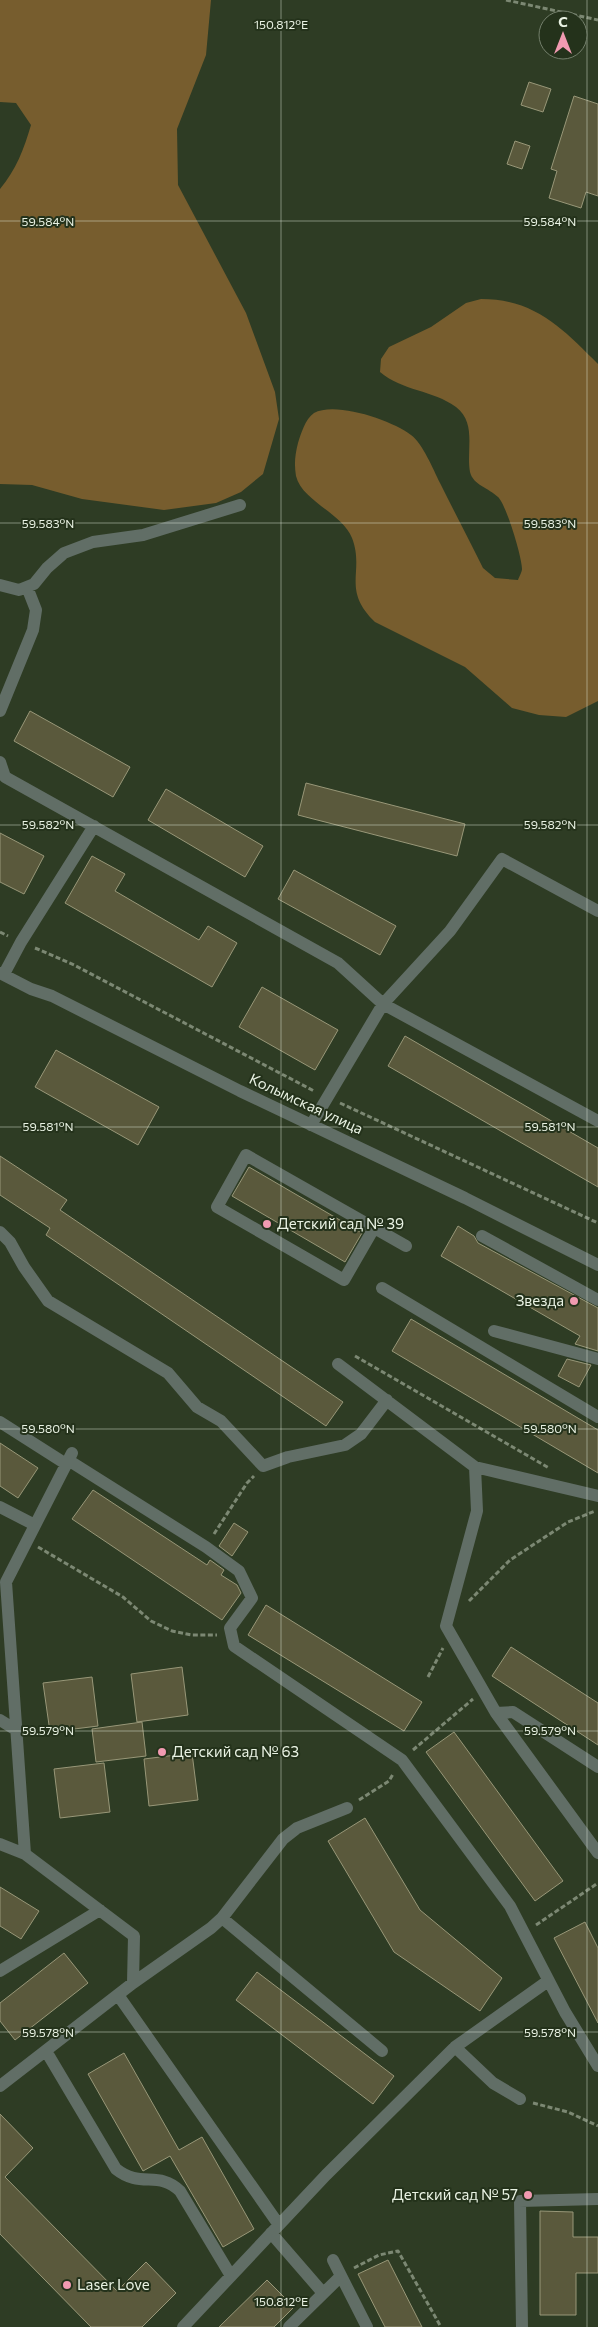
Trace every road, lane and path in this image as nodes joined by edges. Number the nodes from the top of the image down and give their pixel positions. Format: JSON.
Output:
{"nodes":[{"id":1,"x":506,"y":0,"type":"edge"},
{"id":2,"x":598,"y":20,"type":"edge"},
{"id":3,"x":240,"y":504,"type":"dead end"},
{"id":4,"x":0,"y":585,"type":"edge"},
{"id":5,"x":27,"y":587,"type":"junction"},
{"id":6,"x":3,"y":694,"type":"edge"},
{"id":7,"x":0,"y":711,"type":"edge"},
{"id":8,"x":0,"y":762,"type":"edge"},
{"id":9,"x":94,"y":826,"type":"junction"},
{"id":10,"x":598,"y":911,"type":"edge"},
{"id":11,"x":0,"y":932,"type":"edge"},
{"id":12,"x":21,"y":942,"type":"junction"},
{"id":13,"x":2,"y":974,"type":"edge"},
{"id":14,"x":383,"y":1004,"type":"junction"},
{"id":15,"x":327,"y":1097,"type":"junction"},
{"id":16,"x":598,"y":1121,"type":"edge"},
{"id":17,"x":312,"y":1125,"type":"junction"},
{"id":18,"x":598,"y":1223,"type":"edge"},
{"id":19,"x":374,"y":1228,"type":"junction"},
{"id":20,"x":0,"y":1232,"type":"edge"},
{"id":21,"x":482,"y":1236,"type":"dead end"},
{"id":22,"x":406,"y":1246,"type":"dead end"},
{"id":23,"x":598,"y":1265,"type":"edge"},
{"id":24,"x":382,"y":1288,"type":"dead end"},
{"id":25,"x":598,"y":1300,"type":"edge"},
{"id":26,"x":494,"y":1331,"type":"dead end"},
{"id":27,"x":355,"y":1356,"type":"dead end"},
{"id":28,"x":598,"y":1359,"type":"edge"},
{"id":29,"x":338,"y":1364,"type":"dead end"},
{"id":30,"x":387,"y":1400,"type":"junction"},
{"id":31,"x":598,"y":1417,"type":"edge"},
{"id":32,"x":0,"y":1422,"type":"edge"},
{"id":33,"x":68,"y":1459,"type":"junction"},
{"id":34,"x":475,"y":1467,"type":"junction"},
{"id":35,"x":554,"y":1470,"type":"dead end"},
{"id":36,"x":247,"y":1483,"type":"dead end"},
{"id":37,"x":598,"y":1496,"type":"edge"},
{"id":38,"x":0,"y":1507,"type":"edge"},
{"id":39,"x":598,"y":1510,"type":"edge"},
{"id":40,"x":35,"y":1525,"type":"junction"},
{"id":41,"x":27,"y":1541,"type":"junction"},
{"id":42,"x":206,"y":1547,"type":"junction"},
{"id":43,"x":3,"y":1580,"type":"edge"},
{"id":44,"x":464,"y":1606,"type":"dead end"},
{"id":45,"x":451,"y":1635,"type":"junction"},
{"id":46,"x":232,"y":1636,"type":"junction"},
{"id":47,"x":428,"y":1677,"type":"dead end"},
{"id":48,"x":458,"y":1712,"type":"dead end"},
{"id":49,"x":496,"y":1713,"type":"junction"},
{"id":50,"x":0,"y":1720,"type":"edge"},
{"id":51,"x":16,"y":1730,"type":"junction"},
{"id":52,"x":402,"y":1760,"type":"junction"},
{"id":53,"x":598,"y":1767,"type":"edge"},
{"id":54,"x":389,"y":1781,"type":"dead end"},
{"id":55,"x":347,"y":1808,"type":"joint"},
{"id":56,"x":0,"y":1844,"type":"edge"},
{"id":57,"x":598,"y":1853,"type":"edge"},
{"id":58,"x":25,"y":1854,"type":"junction"},
{"id":59,"x":598,"y":1883,"type":"edge"},
{"id":60,"x":100,"y":1910,"type":"junction"},
{"id":61,"x":222,"y":1918,"type":"junction"},
{"id":62,"x":523,"y":1933,"type":"junction"},
{"id":63,"x":0,"y":1971,"type":"edge"},
{"id":64,"x":548,"y":1981,"type":"junction"},
{"id":65,"x":133,"y":1983,"type":"junction"},
{"id":66,"x":118,"y":1995,"type":"junction"},
{"id":67,"x":455,"y":2047,"type":"junction"},
{"id":68,"x":46,"y":2051,"type":"junction"},
{"id":69,"x":382,"y":2051,"type":"dead end"},
{"id":70,"x":598,"y":2066,"type":"edge"},
{"id":71,"x":0,"y":2086,"type":"edge"},
{"id":72,"x":520,"y":2099,"type":"joint"},
{"id":73,"x":598,"y":2126,"type":"edge"},
{"id":74,"x":598,"y":2200,"type":"edge"},
{"id":75,"x":275,"y":2229,"type":"junction"},
{"id":76,"x":333,"y":2260,"type":"dead end"},
{"id":77,"x":231,"y":2276,"type":"junction"},
{"id":78,"x":341,"y":2276,"type":"junction"},
{"id":79,"x":323,"y":2294,"type":"junction"},
{"id":80,"x":183,"y":2327,"type":"edge"},
{"id":81,"x":289,"y":2327,"type":"edge"},
{"id":82,"x":367,"y":2327,"type":"edge"},
{"id":83,"x":441,"y":2327,"type":"edge"},
{"id":84,"x":522,"y":2327,"type":"edge"}],
"edges":[{"from":1,"to":2,"type":"path"},
{"from":3,"to":5,"type":"street"},
{"from":4,"to":5,"type":"street"},
{"from":5,"to":6,"type":"street"},
{"from":6,"to":7,"type":"street"},
{"from":8,"to":9,"type":"street"},
{"from":9,"to":12,"type":"street"},
{"from":9,"to":14,"type":"street"},
{"from":10,"to":14,"type":"street"},
{"from":11,"to":12,"type":"path"},
{"from":12,"to":13,"type":"street"},
{"from":12,"to":15,"type":"path"},
{"from":13,"to":17,"type":"street","name":"Колымская улица"},
{"from":14,"to":15,"type":"street"},
{"from":14,"to":16,"type":"street"},
{"from":15,"to":17,"type":"street"},
{"from":15,"to":18,"type":"path"},
{"from":17,"to":23,"type":"street","name":"Колымская улица"},
{"from":19,"to":19,"type":"street"},
{"from":19,"to":22,"type":"street"},
{"from":20,"to":30,"type":"street"},
{"from":21,"to":25,"type":"street"},
{"from":24,"to":31,"type":"street"},
{"from":26,"to":28,"type":"street"},
{"from":27,"to":35,"type":"path"},
{"from":29,"to":30,"type":"street"},
{"from":30,"to":34,"type":"street"},
{"from":32,"to":33,"type":"street"},
{"from":33,"to":40,"type":"street"},
{"from":33,"to":42,"type":"street"},
{"from":34,"to":37,"type":"street"},
{"from":34,"to":45,"type":"street"},
{"from":36,"to":42,"type":"path"},
{"from":38,"to":40,"type":"street"},
{"from":39,"to":44,"type":"path"},
{"from":40,"to":41,"type":"street"},
{"from":41,"to":43,"type":"street"},
{"from":41,"to":46,"type":"path"},
{"from":42,"to":46,"type":"street"},
{"from":43,"to":51,"type":"street"},
{"from":45,"to":47,"type":"path"},
{"from":45,"to":49,"type":"street"},
{"from":46,"to":52,"type":"street"},
{"from":48,"to":52,"type":"path"},
{"from":49,"to":53,"type":"street"},
{"from":49,"to":57,"type":"street"},
{"from":50,"to":51,"type":"street"},
{"from":51,"to":58,"type":"street"},
{"from":52,"to":62,"type":"street"},
{"from":54,"to":55,"type":"path"},
{"from":55,"to":61,"type":"street"},
{"from":56,"to":58,"type":"street"},
{"from":58,"to":60,"type":"street"},
{"from":59,"to":62,"type":"path"},
{"from":60,"to":63,"type":"street"},
{"from":60,"to":65,"type":"street"},
{"from":61,"to":65,"type":"street"},
{"from":61,"to":69,"type":"street"},
{"from":62,"to":64,"type":"street"},
{"from":64,"to":67,"type":"street"},
{"from":64,"to":70,"type":"street"},
{"from":65,"to":66,"type":"street"},
{"from":66,"to":68,"type":"street"},
{"from":66,"to":75,"type":"street"},
{"from":67,"to":72,"type":"street"},
{"from":67,"to":75,"type":"street"},
{"from":68,"to":71,"type":"street"},
{"from":68,"to":77,"type":"street"},
{"from":72,"to":73,"type":"path"},
{"from":74,"to":84,"type":"street"},
{"from":75,"to":77,"type":"street"},
{"from":75,"to":79,"type":"street"},
{"from":76,"to":78,"type":"street"},
{"from":77,"to":80,"type":"street"},
{"from":78,"to":79,"type":"street"},
{"from":78,"to":82,"type":"street"},
{"from":78,"to":83,"type":"path"},
{"from":79,"to":81,"type":"street"}]}
